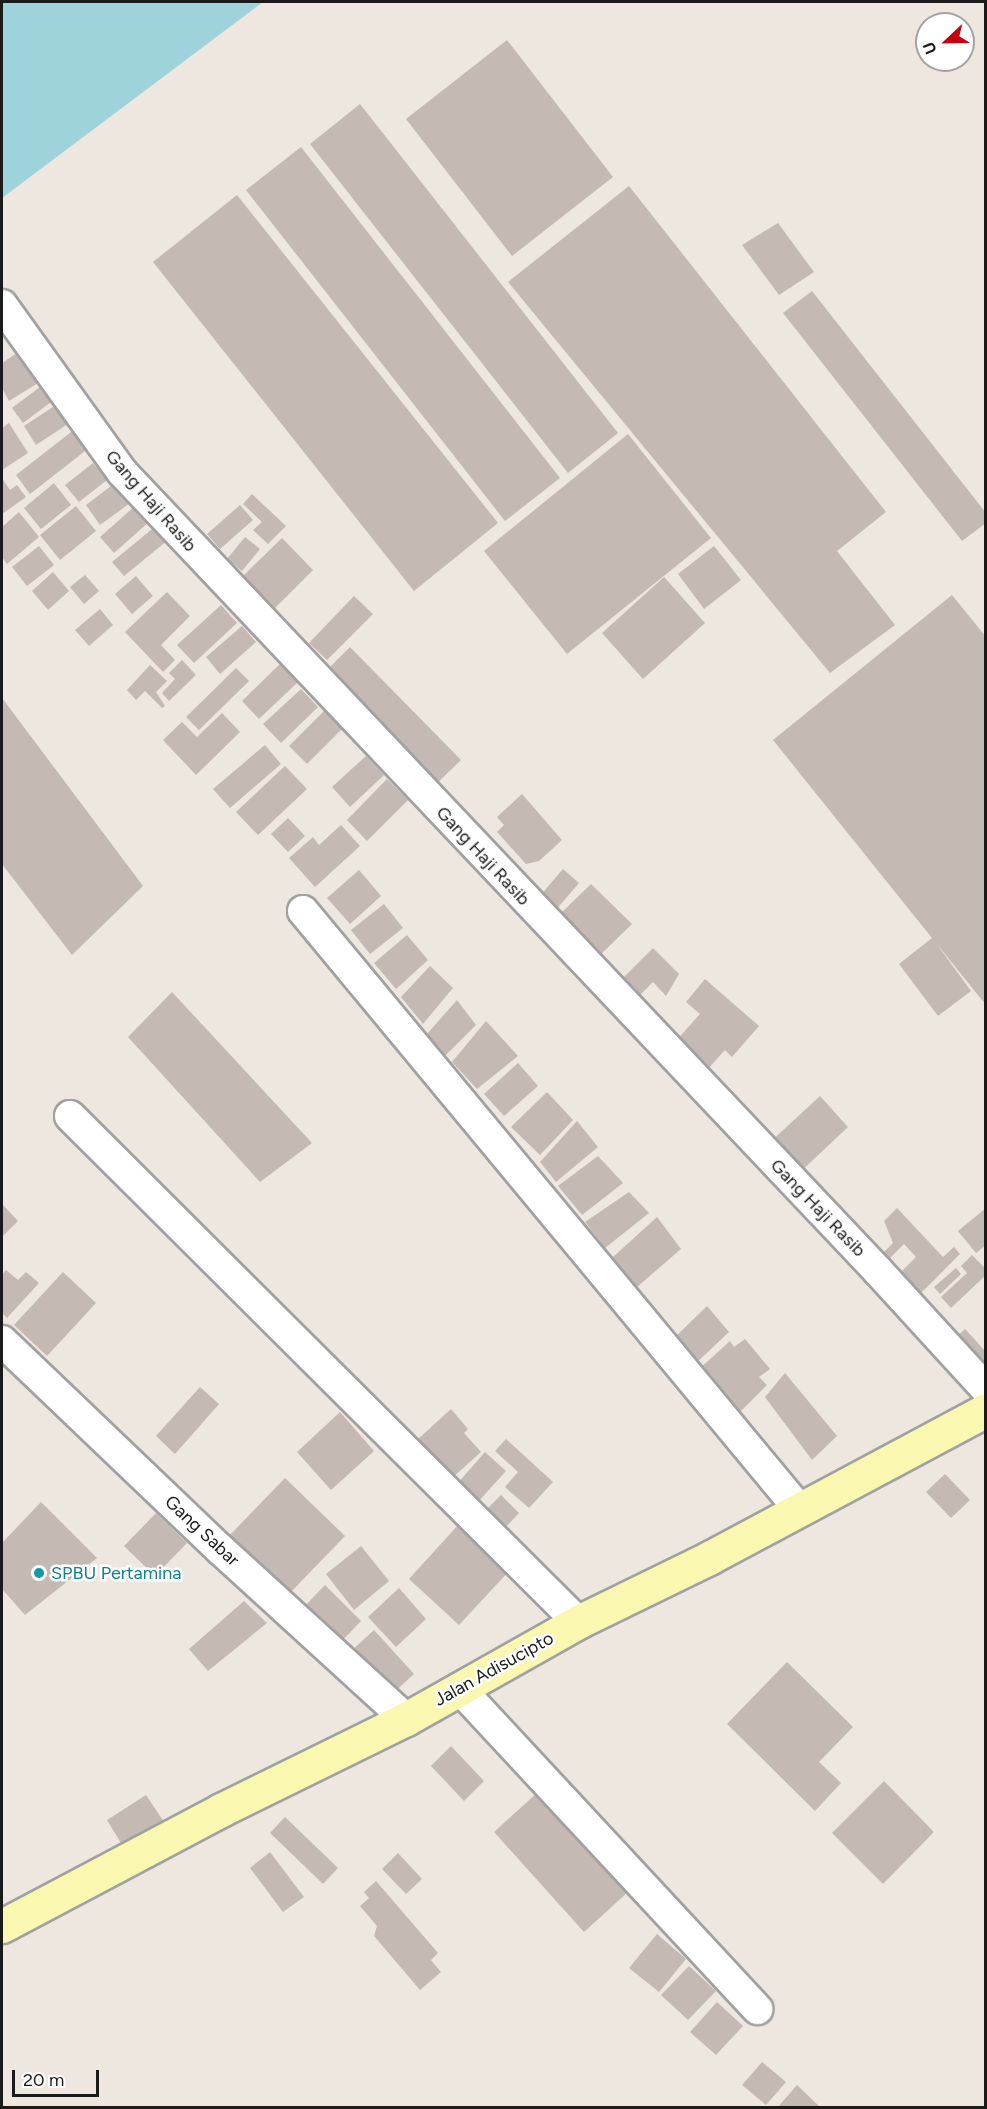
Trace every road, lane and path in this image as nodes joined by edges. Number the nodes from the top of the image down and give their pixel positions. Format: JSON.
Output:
{"nodes":[{"id":1,"x":2,"y":305,"type":"edge"},
{"id":2,"x":303,"y":911,"type":"dead end"},
{"id":3,"x":70,"y":1116,"type":"dead end"},
{"id":4,"x":2,"y":1341,"type":"edge"},
{"id":5,"x":986,"y":1389,"type":"edge"},
{"id":6,"x":986,"y":1410,"type":"edge"},
{"id":7,"x":799,"y":1509,"type":"junction"},
{"id":8,"x":578,"y":1622,"type":"junction"},
{"id":9,"x":460,"y":1689,"type":"junction"},
{"id":10,"x":406,"y":1719,"type":"junction"},
{"id":11,"x":2,"y":1926,"type":"edge"},
{"id":12,"x":757,"y":2009,"type":"dead end"}],
"edges":[{"from":1,"to":5,"type":"street","name":"Gang Haji Rasib"},
{"from":2,"to":7,"type":"street"},
{"from":3,"to":8,"type":"street"},
{"from":4,"to":10,"type":"street","name":"Gang Sabar"},
{"from":6,"to":7,"type":"main road","name":"Jalan Adisucipto"},
{"from":7,"to":8,"type":"main road","name":"Jalan Adisucipto"},
{"from":8,"to":9,"type":"main road","name":"Jalan Adisucipto"},
{"from":9,"to":10,"type":"main road","name":"Jalan Adisucipto"},
{"from":9,"to":12,"type":"street"},
{"from":10,"to":11,"type":"main road","name":"Jalan Adisucipto"}]}
